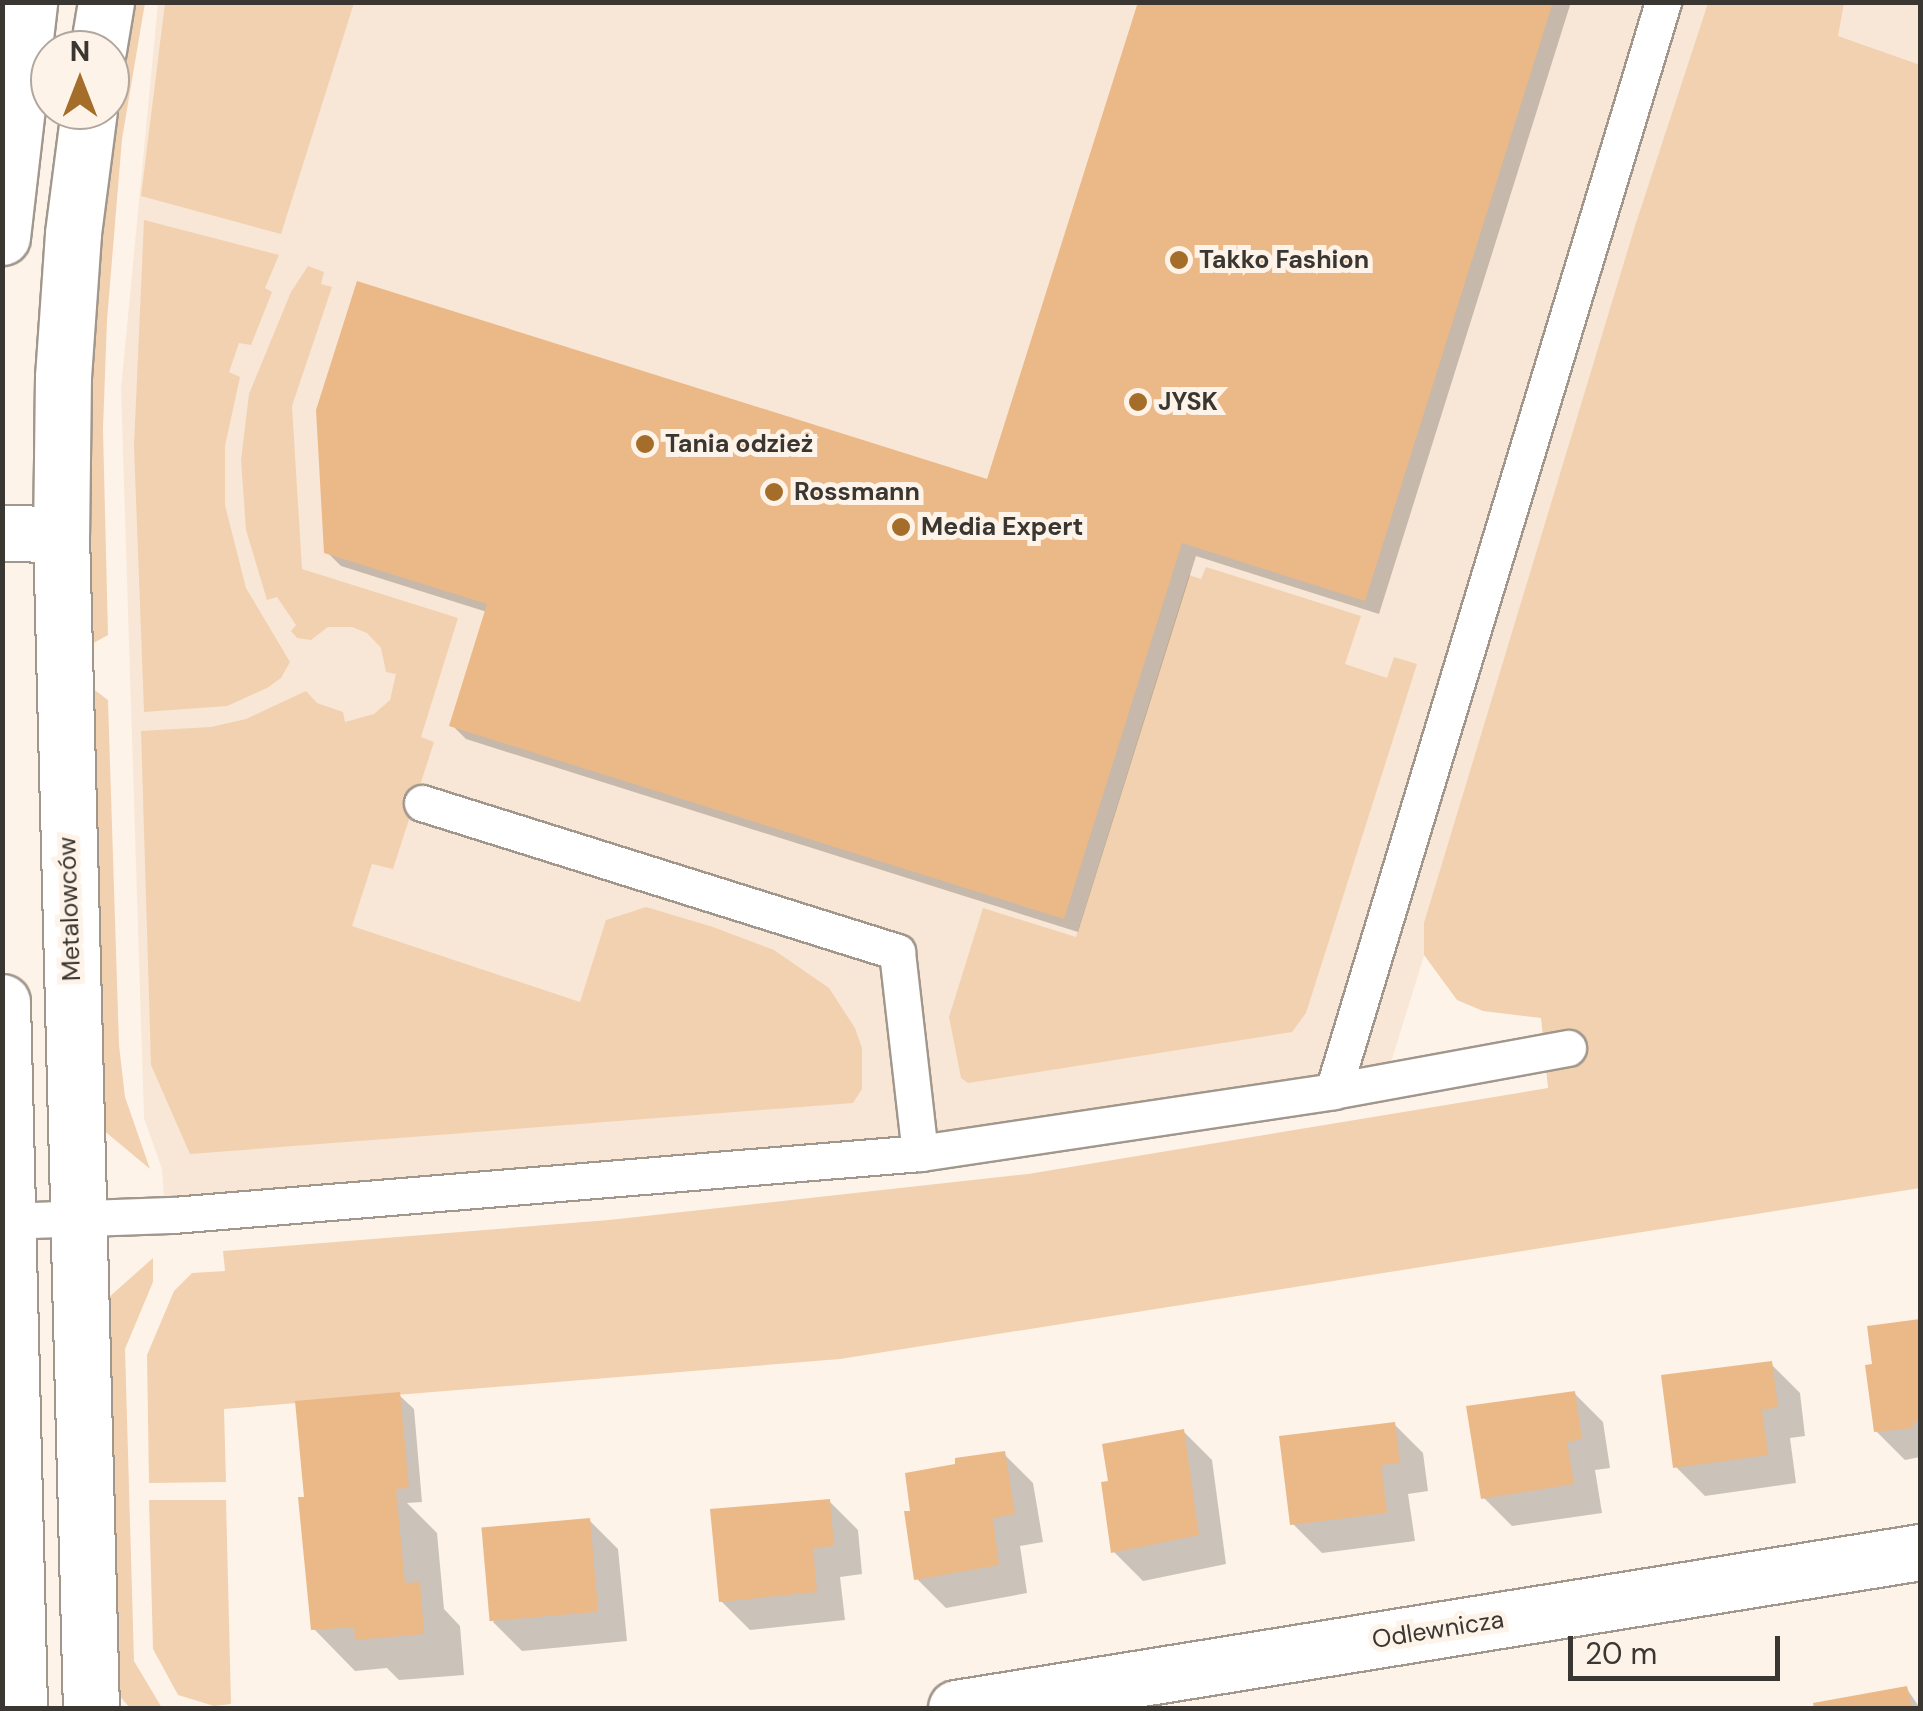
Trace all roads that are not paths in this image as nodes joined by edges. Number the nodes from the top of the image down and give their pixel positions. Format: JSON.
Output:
{"nodes":[{"id":1,"x":29,"y":2,"type":"edge"},
{"id":2,"x":106,"y":2,"type":"edge"},
{"id":3,"x":1664,"y":2,"type":"edge"},
{"id":4,"x":101,"y":30,"type":"edge"},
{"id":5,"x":86,"y":130,"type":"edge"},
{"id":6,"x":2,"y":237,"type":"edge"},
{"id":7,"x":2,"y":533,"type":"edge"},
{"id":8,"x":62,"y":534,"type":"junction"},
{"id":9,"x":422,"y":803,"type":"dead end"},
{"id":10,"x":2,"y":1002,"type":"edge"},
{"id":11,"x":1568,"y":1048,"type":"dead end"},
{"id":12,"x":1333,"y":1091,"type":"junction"},
{"id":13,"x":920,"y":1152,"type":"junction"},
{"id":14,"x":81,"y":1220,"type":"junction"},
{"id":15,"x":7,"y":1221,"type":"junction"},
{"id":16,"x":1920,"y":1552,"type":"edge"},
{"id":17,"x":20,"y":1708,"type":"edge"},
{"id":18,"x":91,"y":1708,"type":"edge"},
{"id":19,"x":956,"y":1708,"type":"edge"}],
"edges":[{"from":1,"to":6,"type":"street"},
{"from":2,"to":4,"type":"street"},
{"from":3,"to":12,"type":"lane"},
{"from":5,"to":8,"type":"street","name":"Metalowców"},
{"from":7,"to":8,"type":"street"},
{"from":8,"to":14,"type":"street","name":"Metalowców"},
{"from":9,"to":13,"type":"lane"},
{"from":10,"to":15,"type":"street"},
{"from":11,"to":12,"type":"lane"},
{"from":12,"to":13,"type":"lane"},
{"from":13,"to":14,"type":"lane"},
{"from":14,"to":15,"type":"lane"},
{"from":14,"to":18,"type":"street","name":"Metalowców"},
{"from":15,"to":17,"type":"street"},
{"from":16,"to":19,"type":"street","name":"Odlewnicza"}]}
